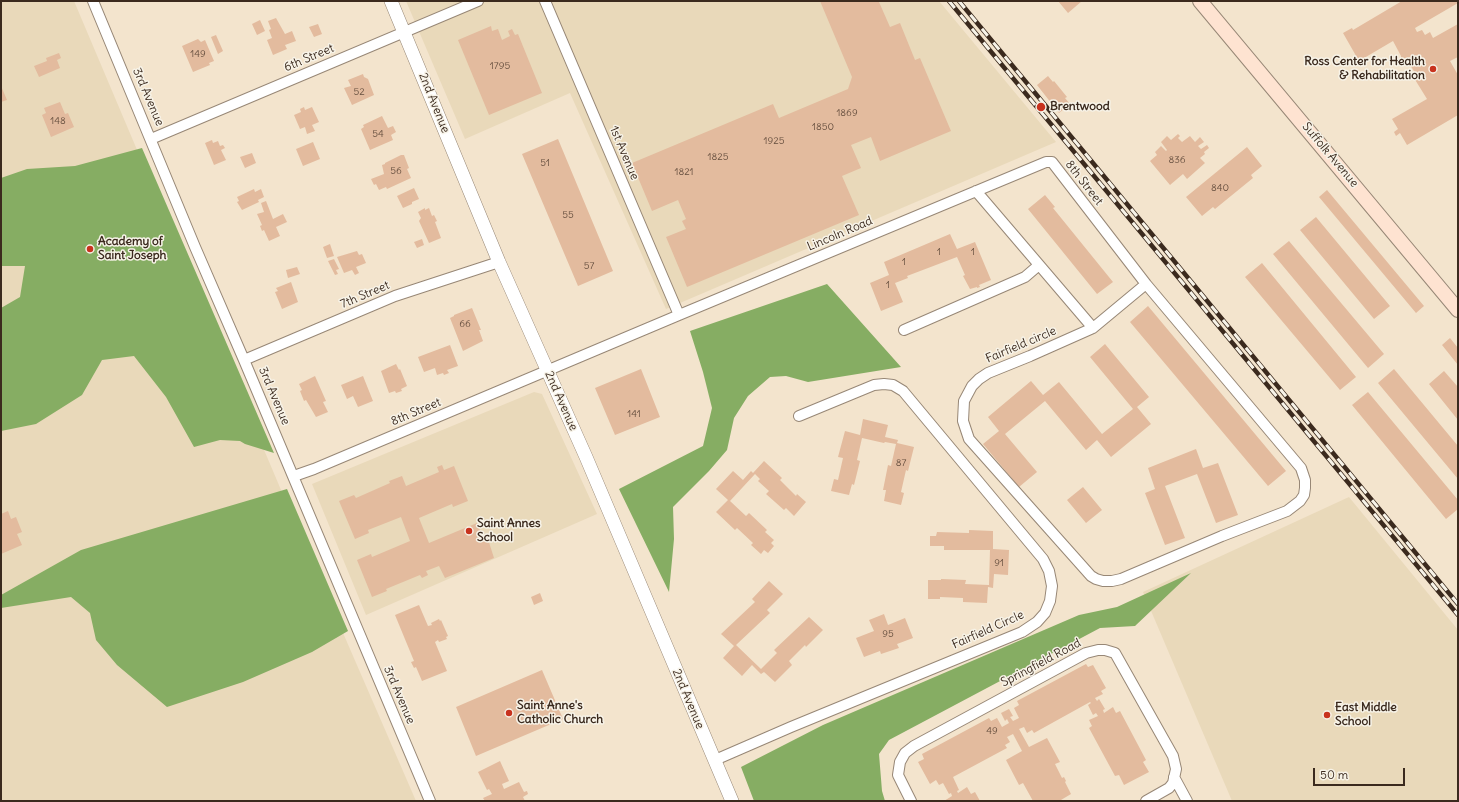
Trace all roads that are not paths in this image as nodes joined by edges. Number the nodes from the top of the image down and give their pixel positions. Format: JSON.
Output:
{"nodes":[{"id":1,"x":93,"y":1,"type":"edge"},
{"id":2,"x":391,"y":1,"type":"edge"},
{"id":3,"x":478,"y":1,"type":"edge"},
{"id":4,"x":545,"y":1,"type":"edge"},
{"id":5,"x":1200,"y":1,"type":"edge"},
{"id":6,"x":405,"y":32,"type":"junction"},
{"id":7,"x":151,"y":139,"type":"junction"},
{"id":8,"x":976,"y":191,"type":"junction"},
{"id":9,"x":499,"y":262,"type":"junction"},
{"id":10,"x":1039,"y":265,"type":"junction"},
{"id":11,"x":1146,"y":284,"type":"junction"},
{"id":12,"x":1458,"y":310,"type":"edge"},
{"id":13,"x":679,"y":315,"type":"junction"},
{"id":14,"x":1093,"y":328,"type":"junction"},
{"id":15,"x":904,"y":330,"type":"dead end"},
{"id":16,"x":244,"y":360,"type":"junction"},
{"id":17,"x":547,"y":370,"type":"junction"},
{"id":18,"x":799,"y":416,"type":"dead end"},
{"id":19,"x":294,"y":476,"type":"junction"},
{"id":20,"x":715,"y":760,"type":"junction"},
{"id":21,"x":1174,"y":777,"type":"junction"},
{"id":22,"x":430,"y":801,"type":"edge"},
{"id":23,"x":732,"y":801,"type":"edge"},
{"id":24,"x":911,"y":801,"type":"edge"},
{"id":25,"x":1146,"y":801,"type":"edge"},
{"id":26,"x":1187,"y":801,"type":"edge"}],
"edges":[{"from":1,"to":7,"type":"street","name":"3rd Avenue"},
{"from":2,"to":6,"type":"street","name":"2nd Avenue"},
{"from":3,"to":6,"type":"street","name":"6th Street"},
{"from":4,"to":13,"type":"street","name":"1st Avenue"},
{"from":5,"to":12,"type":"main road","name":"Suffolk Avenue"},
{"from":6,"to":7,"type":"street","name":"6th Street"},
{"from":6,"to":9,"type":"street","name":"2nd Avenue"},
{"from":7,"to":16,"type":"street","name":"3rd Avenue"},
{"from":8,"to":10,"type":"street"},
{"from":8,"to":11,"type":"street","name":"8th Street"},
{"from":8,"to":13,"type":"street","name":"Lincoln Road"},
{"from":9,"to":16,"type":"street","name":"7th Street"},
{"from":9,"to":17,"type":"street","name":"2nd Avenue"},
{"from":10,"to":14,"type":"street"},
{"from":10,"to":15,"type":"street"},
{"from":11,"to":14,"type":"street","name":"Fairfield circle"},
{"from":11,"to":14,"type":"street","name":"Fairfield circle"},
{"from":13,"to":17,"type":"street","name":"Lincoln Road"},
{"from":16,"to":19,"type":"street","name":"3rd Avenue"},
{"from":17,"to":19,"type":"street","name":"8th Street"},
{"from":17,"to":20,"type":"street","name":"2nd Avenue"},
{"from":18,"to":20,"type":"street","name":"Fairfield Circle"},
{"from":19,"to":22,"type":"street","name":"3rd Avenue"},
{"from":20,"to":23,"type":"street","name":"2nd Avenue"},
{"from":21,"to":24,"type":"street","name":"Springfield Road"},
{"from":21,"to":25,"type":"street"},
{"from":21,"to":26,"type":"street","name":"Springfield Road"}]}
